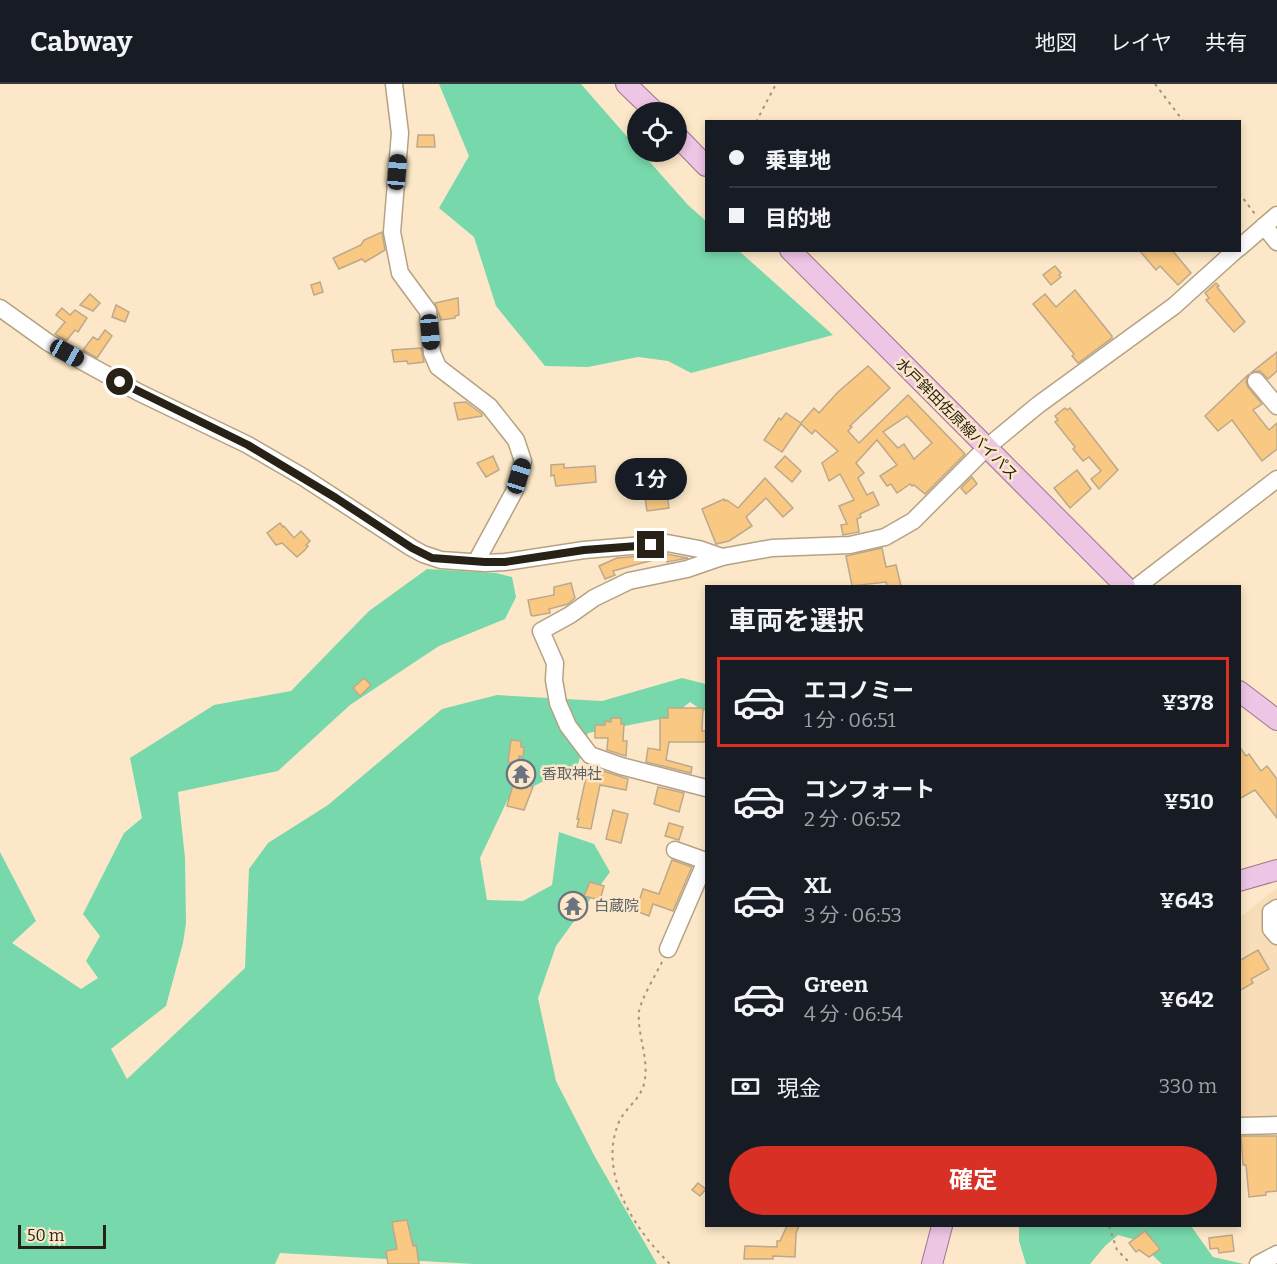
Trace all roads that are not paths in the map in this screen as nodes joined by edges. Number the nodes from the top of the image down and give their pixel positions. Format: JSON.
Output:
{"nodes":[{"id":1,"x":394,"y":84,"type":"edge"},
{"id":2,"x":626,"y":84,"type":"edge"},
{"id":3,"x":645,"y":102,"type":"edge"},
{"id":4,"x":687,"y":146,"type":"edge"},
{"id":5,"x":705,"y":165,"type":"edge"},
{"id":6,"x":1271,"y":221,"type":"edge"},
{"id":7,"x":1277,"y":242,"type":"edge"},
{"id":8,"x":1241,"y":246,"type":"edge"},
{"id":9,"x":792,"y":252,"type":"edge"},
{"id":10,"x":1235,"y":252,"type":"edge"},
{"id":11,"x":0,"y":308,"type":"edge"},
{"id":12,"x":1256,"y":381,"type":"dead end"},
{"id":13,"x":1277,"y":406,"type":"edge"},
{"id":14,"x":986,"y":448,"type":"junction"},
{"id":15,"x":1277,"y":479,"type":"edge"},
{"id":16,"x":722,"y":557,"type":"junction"},
{"id":17,"x":476,"y":562,"type":"junction"},
{"id":18,"x":1124,"y":585,"type":"edge"},
{"id":19,"x":1139,"y":585,"type":"edge"},
{"id":20,"x":1241,"y":693,"type":"edge"},
{"id":21,"x":1277,"y":720,"type":"edge"},
{"id":22,"x":705,"y":788,"type":"edge"},
{"id":23,"x":675,"y":850,"type":"dead end"},
{"id":24,"x":705,"y":861,"type":"edge"},
{"id":25,"x":705,"y":863,"type":"edge"},
{"id":26,"x":1277,"y":870,"type":"edge"},
{"id":27,"x":1241,"y":880,"type":"edge"},
{"id":28,"x":1277,"y":908,"type":"edge"},
{"id":29,"x":1277,"y":936,"type":"edge"},
{"id":30,"x":668,"y":949,"type":"road end"},
{"id":31,"x":1277,"y":1125,"type":"edge"},
{"id":32,"x":1241,"y":1126,"type":"edge"},
{"id":33,"x":942,"y":1227,"type":"edge"},
{"id":34,"x":1277,"y":1254,"type":"edge"},
{"id":35,"x":932,"y":1264,"type":"edge"},
{"id":36,"x":1258,"y":1264,"type":"edge"}],
"edges":[{"from":1,"to":17,"type":"street"},
{"from":2,"to":3,"type":"main road"},
{"from":4,"to":5,"type":"main road"},
{"from":6,"to":7,"type":"street"},
{"from":6,"to":8,"type":"street"},
{"from":9,"to":14,"type":"main road","name":"水戸鉾田佐原線バイパス"},
{"from":10,"to":14,"type":"street"},
{"from":11,"to":17,"type":"street"},
{"from":12,"to":13,"type":"street"},
{"from":14,"to":16,"type":"street"},
{"from":14,"to":18,"type":"main road","name":"水戸鉾田佐原線バイパス"},
{"from":15,"to":19,"type":"street"},
{"from":16,"to":17,"type":"street"},
{"from":16,"to":22,"type":"street"},
{"from":20,"to":21,"type":"main road"},
{"from":23,"to":24,"type":"street"},
{"from":25,"to":30,"type":"street"},
{"from":26,"to":27,"type":"main road"},
{"from":28,"to":29,"type":"street"},
{"from":31,"to":32,"type":"street"},
{"from":33,"to":35,"type":"main road"},
{"from":34,"to":36,"type":"street"}]}
